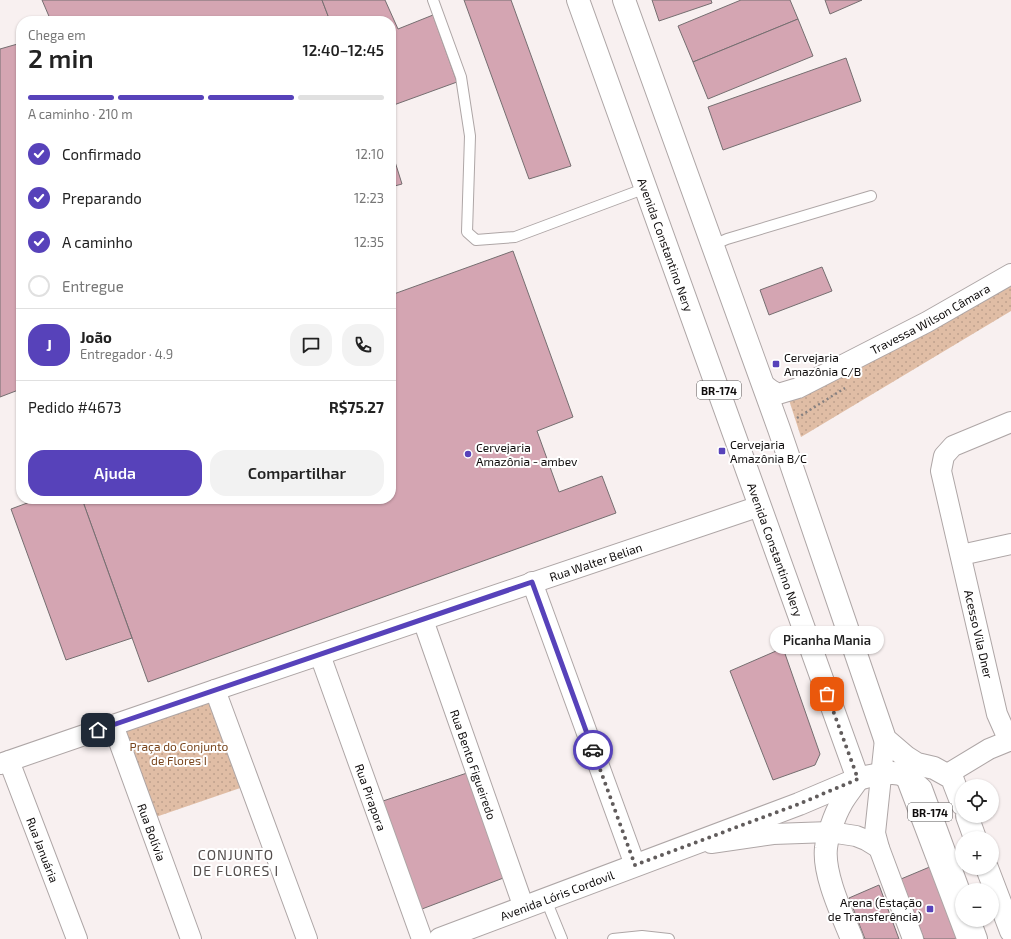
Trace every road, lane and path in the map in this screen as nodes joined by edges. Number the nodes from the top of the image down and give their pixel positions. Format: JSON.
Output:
{"nodes":[{"id":1,"x":433,"y":0,"type":"edge"},
{"id":2,"x":578,"y":0,"type":"edge"},
{"id":3,"x":624,"y":0,"type":"edge"},
{"id":4,"x":646,"y":188,"type":"junction"},
{"id":5,"x":871,"y":196,"type":"dead end"},
{"id":6,"x":712,"y":245,"type":"junction"},
{"id":7,"x":1011,"y":274,"type":"edge"},
{"id":8,"x":763,"y":384,"type":"junction"},
{"id":9,"x":1011,"y":422,"type":"edge"},
{"id":10,"x":760,"y":506,"type":"junction"},
{"id":11,"x":1011,"y":544,"type":"edge"},
{"id":12,"x":961,"y":555,"type":"junction"},
{"id":13,"x":532,"y":582,"type":"junction"},
{"id":14,"x":423,"y":620,"type":"junction"},
{"id":15,"x":320,"y":656,"type":"junction"},
{"id":16,"x":215,"y":690,"type":"junction"},
{"id":17,"x":1004,"y":711,"type":"edge"},
{"id":18,"x":113,"y":725,"type":"junction"},
{"id":19,"x":885,"y":739,"type":"junction"},
{"id":20,"x":1010,"y":742,"type":"edge"},
{"id":21,"x":4,"y":763,"type":"edge"},
{"id":22,"x":893,"y":768,"type":"junction"},
{"id":23,"x":946,"y":775,"type":"junction"},
{"id":24,"x":858,"y":779,"type":"junction"},
{"id":25,"x":955,"y":786,"type":"edge"},
{"id":26,"x":830,"y":832,"type":"junction"},
{"id":27,"x":879,"y":848,"type":"junction"},
{"id":28,"x":674,"y":850,"type":"junction"},
{"id":29,"x":635,"y":865,"type":"junction"},
{"id":30,"x":990,"y":875,"type":"edge"},
{"id":31,"x":956,"y":883,"type":"edge"},
{"id":32,"x":546,"y":900,"type":"junction"},
{"id":33,"x":524,"y":908,"type":"junction"},
{"id":34,"x":972,"y":927,"type":"edge"},
{"id":35,"x":1011,"y":932,"type":"edge"},
{"id":36,"x":76,"y":939,"type":"edge"},
{"id":37,"x":191,"y":939,"type":"edge"},
{"id":38,"x":307,"y":939,"type":"edge"},
{"id":39,"x":422,"y":939,"type":"edge"},
{"id":40,"x":440,"y":939,"type":"edge"},
{"id":41,"x":562,"y":939,"type":"edge"},
{"id":42,"x":613,"y":939,"type":"edge"},
{"id":43,"x":669,"y":939,"type":"edge"},
{"id":44,"x":852,"y":939,"type":"edge"},
{"id":45,"x":913,"y":939,"type":"edge"},
{"id":46,"x":962,"y":939,"type":"edge"},
{"id":47,"x":976,"y":939,"type":"edge"}],
"edges":[{"from":1,"to":4,"type":"lane"},
{"from":2,"to":4,"type":"main road","name":"Avenida Constantino Nery","number":"BR-174"},
{"from":3,"to":6,"type":"main road"},
{"from":4,"to":10,"type":"main road","name":"Avenida Constantino Nery","number":"BR-174"},
{"from":5,"to":6,"type":"lane"},
{"from":6,"to":8,"type":"main road"},
{"from":7,"to":8,"type":"street","name":"Travessa Wilson Câmara"},
{"from":8,"to":19,"type":"main road"},
{"from":9,"to":12,"type":"street","name":"Acesso Vila Dner"},
{"from":10,"to":13,"type":"street","name":"Rua Walter Belian"},
{"from":10,"to":24,"type":"main road","name":"Avenida Constantino Nery","number":"BR-174"},
{"from":11,"to":12,"type":"street"},
{"from":12,"to":17,"type":"street","name":"Acesso Vila Dner"},
{"from":13,"to":14,"type":"street","name":"Rua Walter Belian"},
{"from":13,"to":29,"type":"street"},
{"from":14,"to":15,"type":"street","name":"Rua Walter Belian"},
{"from":14,"to":33,"type":"street","name":"Rua Bento Figueiredo"},
{"from":15,"to":16,"type":"street","name":"Rua Walter Belian"},
{"from":15,"to":39,"type":"street","name":"Rua Pirapora"},
{"from":16,"to":18,"type":"street","name":"Rua Walter Belian"},
{"from":16,"to":38,"type":"street"},
{"from":17,"to":20,"type":"street","name":"Acesso Vila Dner"},
{"from":18,"to":21,"type":"street","name":"Rua Walter Belian"},
{"from":18,"to":37,"type":"street","name":"Rua Bolívia"},
{"from":19,"to":22,"type":"street"},
{"from":19,"to":23,"type":"main road"},
{"from":20,"to":23,"type":"street","name":"Acesso Vila Dner"},
{"from":21,"to":36,"type":"street","name":"Rua Januária"},
{"from":22,"to":24,"type":"main road","name":"Avenida Lóris Cordovil"},
{"from":22,"to":27,"type":"street"},
{"from":22,"to":31,"type":"main road","number":"BR-174"},
{"from":22,"to":46,"type":"lane"},
{"from":23,"to":25,"type":"main road"},
{"from":24,"to":26,"type":"main road"},
{"from":24,"to":28,"type":"main road","name":"Avenida Lóris Cordovil"},
{"from":26,"to":27,"type":"street","name":"Avenida Lóris Cordovil"},
{"from":26,"to":28,"type":"street","name":"Avenida Lóris Cordovil"},
{"from":26,"to":44,"type":"main road"},
{"from":27,"to":45,"type":"street"},
{"from":28,"to":29,"type":"main road","name":"Avenida Lóris Cordovil"},
{"from":29,"to":32,"type":"main road","name":"Avenida Lóris Cordovil"},
{"from":30,"to":35,"type":"main road"},
{"from":32,"to":33,"type":"main road","name":"Avenida Lóris Cordovil"},
{"from":32,"to":41,"type":"lane"},
{"from":33,"to":40,"type":"main road","name":"Avenida Lóris Cordovil"},
{"from":34,"to":47,"type":"main road"},
{"from":42,"to":43,"type":"lane"}]}
